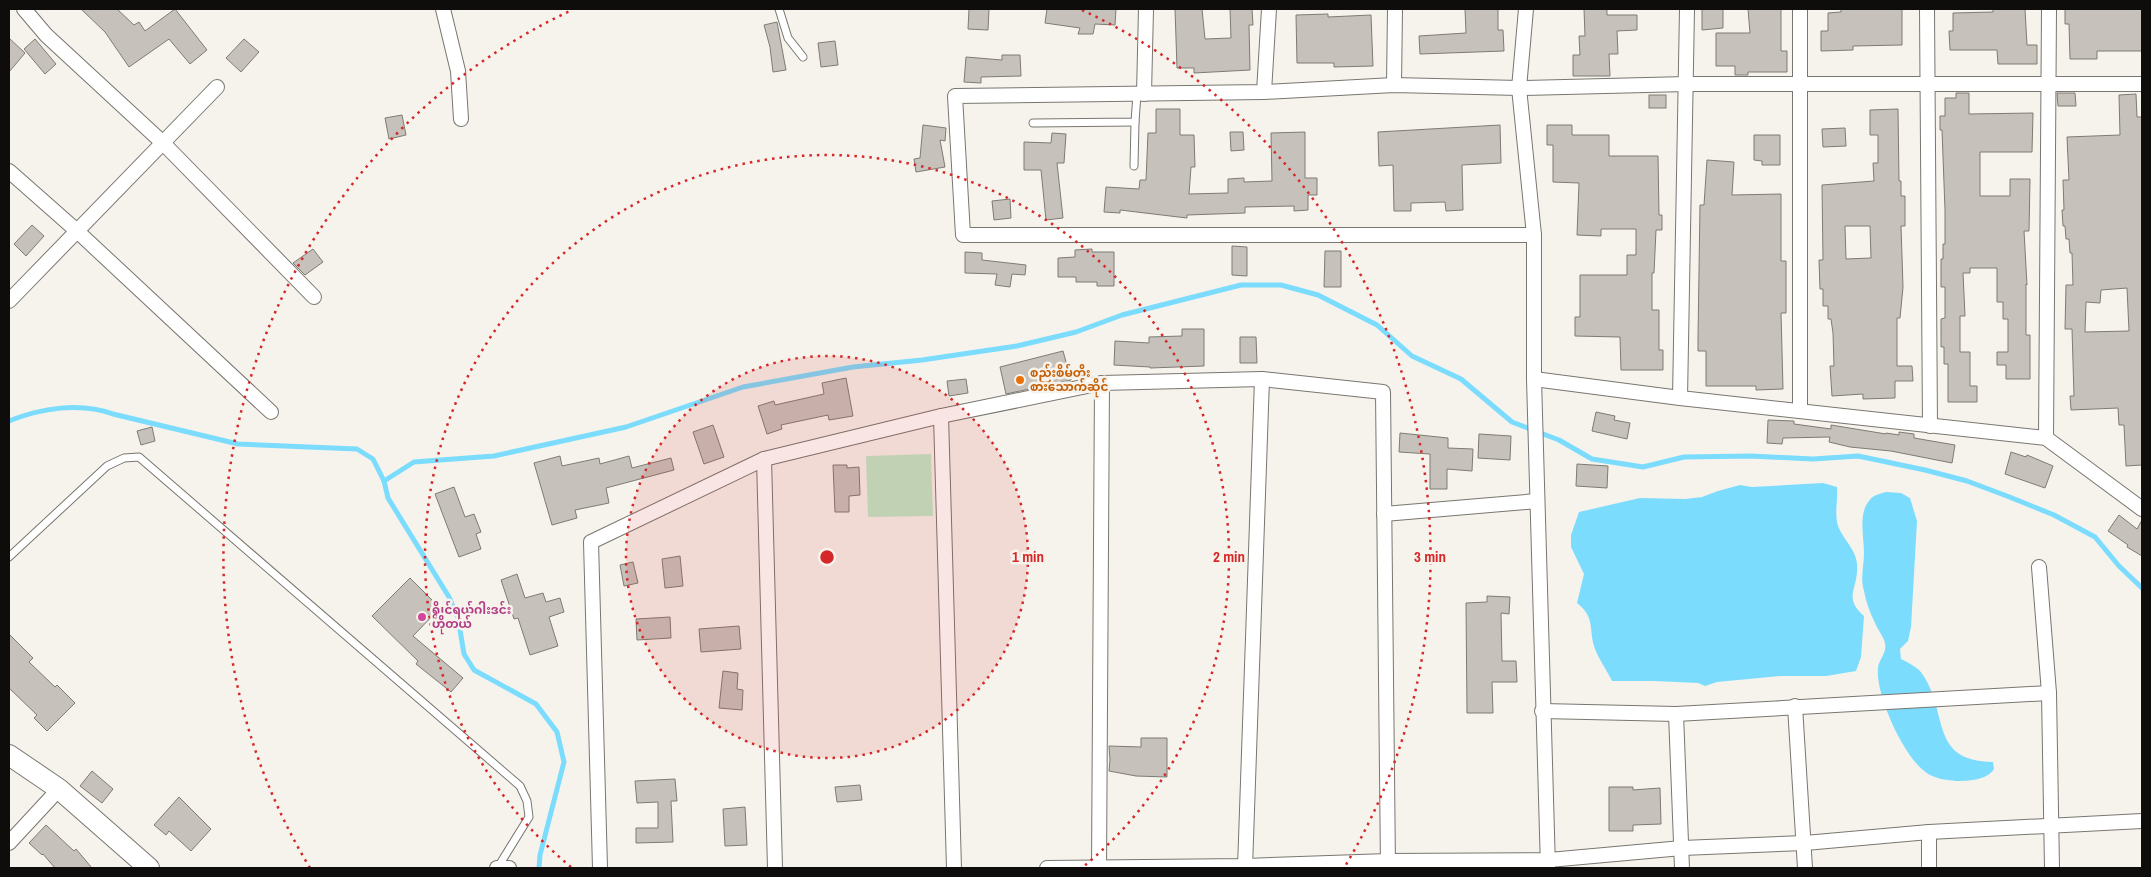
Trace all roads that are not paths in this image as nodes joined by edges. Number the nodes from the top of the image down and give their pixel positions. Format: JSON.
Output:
{"nodes":[{"id":1,"x":24,"y":9,"type":"edge"},
{"id":2,"x":443,"y":9,"type":"edge"},
{"id":3,"x":779,"y":9,"type":"edge"},
{"id":4,"x":1146,"y":9,"type":"edge"},
{"id":5,"x":1269,"y":9,"type":"edge"},
{"id":6,"x":1395,"y":9,"type":"edge"},
{"id":7,"x":1526,"y":9,"type":"edge"},
{"id":8,"x":1687,"y":9,"type":"edge"},
{"id":9,"x":1800,"y":9,"type":"edge"},
{"id":10,"x":1927,"y":9,"type":"edge"},
{"id":11,"x":2049,"y":9,"type":"edge"},
{"id":12,"x":802,"y":58,"type":"dead end"},
{"id":13,"x":1687,"y":84,"type":"junction"},
{"id":14,"x":1800,"y":84,"type":"junction"},
{"id":15,"x":1927,"y":84,"type":"junction"},
{"id":16,"x":2048,"y":84,"type":"junction"},
{"id":17,"x":2142,"y":84,"type":"edge"},
{"id":18,"x":1394,"y":85,"type":"junction"},
{"id":19,"x":217,"y":87,"type":"dead end"},
{"id":20,"x":1519,"y":88,"type":"junction"},
{"id":21,"x":1264,"y":92,"type":"junction"},
{"id":22,"x":1140,"y":94,"type":"junction"},
{"id":23,"x":461,"y":119,"type":"dead end"},
{"id":24,"x":1135,"y":122,"type":"junction"},
{"id":25,"x":1033,"y":123,"type":"dead end"},
{"id":26,"x":163,"y":143,"type":"junction"},
{"id":27,"x":1134,"y":166,"type":"dead end"},
{"id":28,"x":9,"y":171,"type":"edge"},
{"id":29,"x":77,"y":231,"type":"junction"},
{"id":30,"x":1534,"y":234,"type":"junction"},
{"id":31,"x":314,"y":297,"type":"dead end"},
{"id":32,"x":9,"y":300,"type":"edge"},
{"id":33,"x":1262,"y":379,"type":"junction"},
{"id":34,"x":1534,"y":379,"type":"junction"},
{"id":35,"x":1102,"y":383,"type":"junction"},
{"id":36,"x":1680,"y":398,"type":"junction"},
{"id":37,"x":1800,"y":411,"type":"junction"},
{"id":38,"x":271,"y":412,"type":"dead end"},
{"id":39,"x":941,"y":416,"type":"junction"},
{"id":40,"x":1930,"y":426,"type":"junction"},
{"id":41,"x":2046,"y":438,"type":"junction"},
{"id":42,"x":764,"y":459,"type":"junction"},
{"id":43,"x":1537,"y":501,"type":"junction"},
{"id":44,"x":2142,"y":509,"type":"edge"},
{"id":45,"x":1384,"y":514,"type":"junction"},
{"id":46,"x":9,"y":556,"type":"edge"},
{"id":47,"x":2039,"y":567,"type":"dead end"},
{"id":48,"x":2049,"y":693,"type":"junction"},
{"id":49,"x":1795,"y":706,"type":"junction"},
{"id":50,"x":1542,"y":711,"type":"junction"},
{"id":51,"x":1676,"y":714,"type":"junction"},
{"id":52,"x":9,"y":755,"type":"edge"},
{"id":53,"x":59,"y":789,"type":"junction"},
{"id":54,"x":2142,"y":821,"type":"edge"},
{"id":55,"x":2051,"y":826,"type":"junction"},
{"id":56,"x":1930,"y":832,"type":"junction"},
{"id":57,"x":9,"y":843,"type":"edge"},
{"id":58,"x":1805,"y":843,"type":"junction"},
{"id":59,"x":1682,"y":848,"type":"junction"},
{"id":60,"x":1388,"y":864,"type":"edge"},
{"id":61,"x":1549,"y":864,"type":"edge"},
{"id":62,"x":1098,"y":867,"type":"edge"},
{"id":63,"x":1245,"y":867,"type":"edge"},
{"id":64,"x":149,"y":868,"type":"edge"},
{"id":65,"x":502,"y":868,"type":"edge"},
{"id":66,"x":600,"y":868,"type":"edge"},
{"id":67,"x":775,"y":868,"type":"edge"},
{"id":68,"x":954,"y":868,"type":"edge"},
{"id":69,"x":1047,"y":868,"type":"edge"},
{"id":70,"x":1682,"y":868,"type":"edge"},
{"id":71,"x":1805,"y":868,"type":"edge"},
{"id":72,"x":1929,"y":868,"type":"edge"},
{"id":73,"x":2052,"y":868,"type":"edge"}],
"edges":[{"from":1,"to":26,"type":"street"},
{"from":2,"to":23,"type":"street"},
{"from":3,"to":12,"type":"lane"},
{"from":4,"to":22,"type":"street"},
{"from":5,"to":21,"type":"street"},
{"from":6,"to":18,"type":"street"},
{"from":7,"to":20,"type":"street"},
{"from":8,"to":13,"type":"street"},
{"from":9,"to":14,"type":"street"},
{"from":10,"to":15,"type":"street"},
{"from":11,"to":16,"type":"street"},
{"from":13,"to":14,"type":"street"},
{"from":13,"to":20,"type":"street"},
{"from":13,"to":36,"type":"street"},
{"from":14,"to":15,"type":"street"},
{"from":14,"to":37,"type":"street"},
{"from":15,"to":16,"type":"street"},
{"from":15,"to":40,"type":"street"},
{"from":16,"to":17,"type":"street"},
{"from":16,"to":41,"type":"street"},
{"from":18,"to":20,"type":"street"},
{"from":18,"to":21,"type":"street"},
{"from":19,"to":26,"type":"street"},
{"from":20,"to":30,"type":"street"},
{"from":21,"to":22,"type":"street"},
{"from":22,"to":24,"type":"lane"},
{"from":22,"to":30,"type":"street"},
{"from":24,"to":25,"type":"lane"},
{"from":24,"to":27,"type":"lane"},
{"from":26,"to":29,"type":"street"},
{"from":26,"to":31,"type":"street"},
{"from":28,"to":29,"type":"street"},
{"from":29,"to":32,"type":"street"},
{"from":29,"to":38,"type":"street"},
{"from":30,"to":34,"type":"street"},
{"from":33,"to":35,"type":"street"},
{"from":33,"to":45,"type":"street"},
{"from":33,"to":63,"type":"street"},
{"from":34,"to":36,"type":"street"},
{"from":34,"to":43,"type":"street"},
{"from":35,"to":39,"type":"street"},
{"from":35,"to":62,"type":"street"},
{"from":36,"to":37,"type":"street"},
{"from":37,"to":40,"type":"street"},
{"from":39,"to":42,"type":"street"},
{"from":39,"to":68,"type":"street"},
{"from":40,"to":41,"type":"street"},
{"from":41,"to":44,"type":"street"},
{"from":42,"to":66,"type":"street"},
{"from":42,"to":67,"type":"street"},
{"from":43,"to":45,"type":"street"},
{"from":43,"to":50,"type":"street"},
{"from":45,"to":60,"type":"street"},
{"from":46,"to":65,"type":"lane"},
{"from":47,"to":48,"type":"street"},
{"from":48,"to":49,"type":"street"},
{"from":48,"to":55,"type":"street"},
{"from":49,"to":51,"type":"street"},
{"from":49,"to":58,"type":"street"},
{"from":50,"to":51,"type":"street"},
{"from":50,"to":61,"type":"street"},
{"from":51,"to":59,"type":"street"},
{"from":52,"to":53,"type":"main road"},
{"from":53,"to":57,"type":"street"},
{"from":53,"to":64,"type":"main road"},
{"from":54,"to":55,"type":"street"},
{"from":55,"to":56,"type":"street"},
{"from":55,"to":73,"type":"street"},
{"from":56,"to":58,"type":"street"},
{"from":56,"to":72,"type":"street"},
{"from":58,"to":59,"type":"street"},
{"from":58,"to":71,"type":"street"},
{"from":59,"to":61,"type":"street"},
{"from":59,"to":70,"type":"street"},
{"from":60,"to":61,"type":"street"},
{"from":60,"to":63,"type":"street"},
{"from":62,"to":63,"type":"street"},
{"from":62,"to":69,"type":"street"}]}
